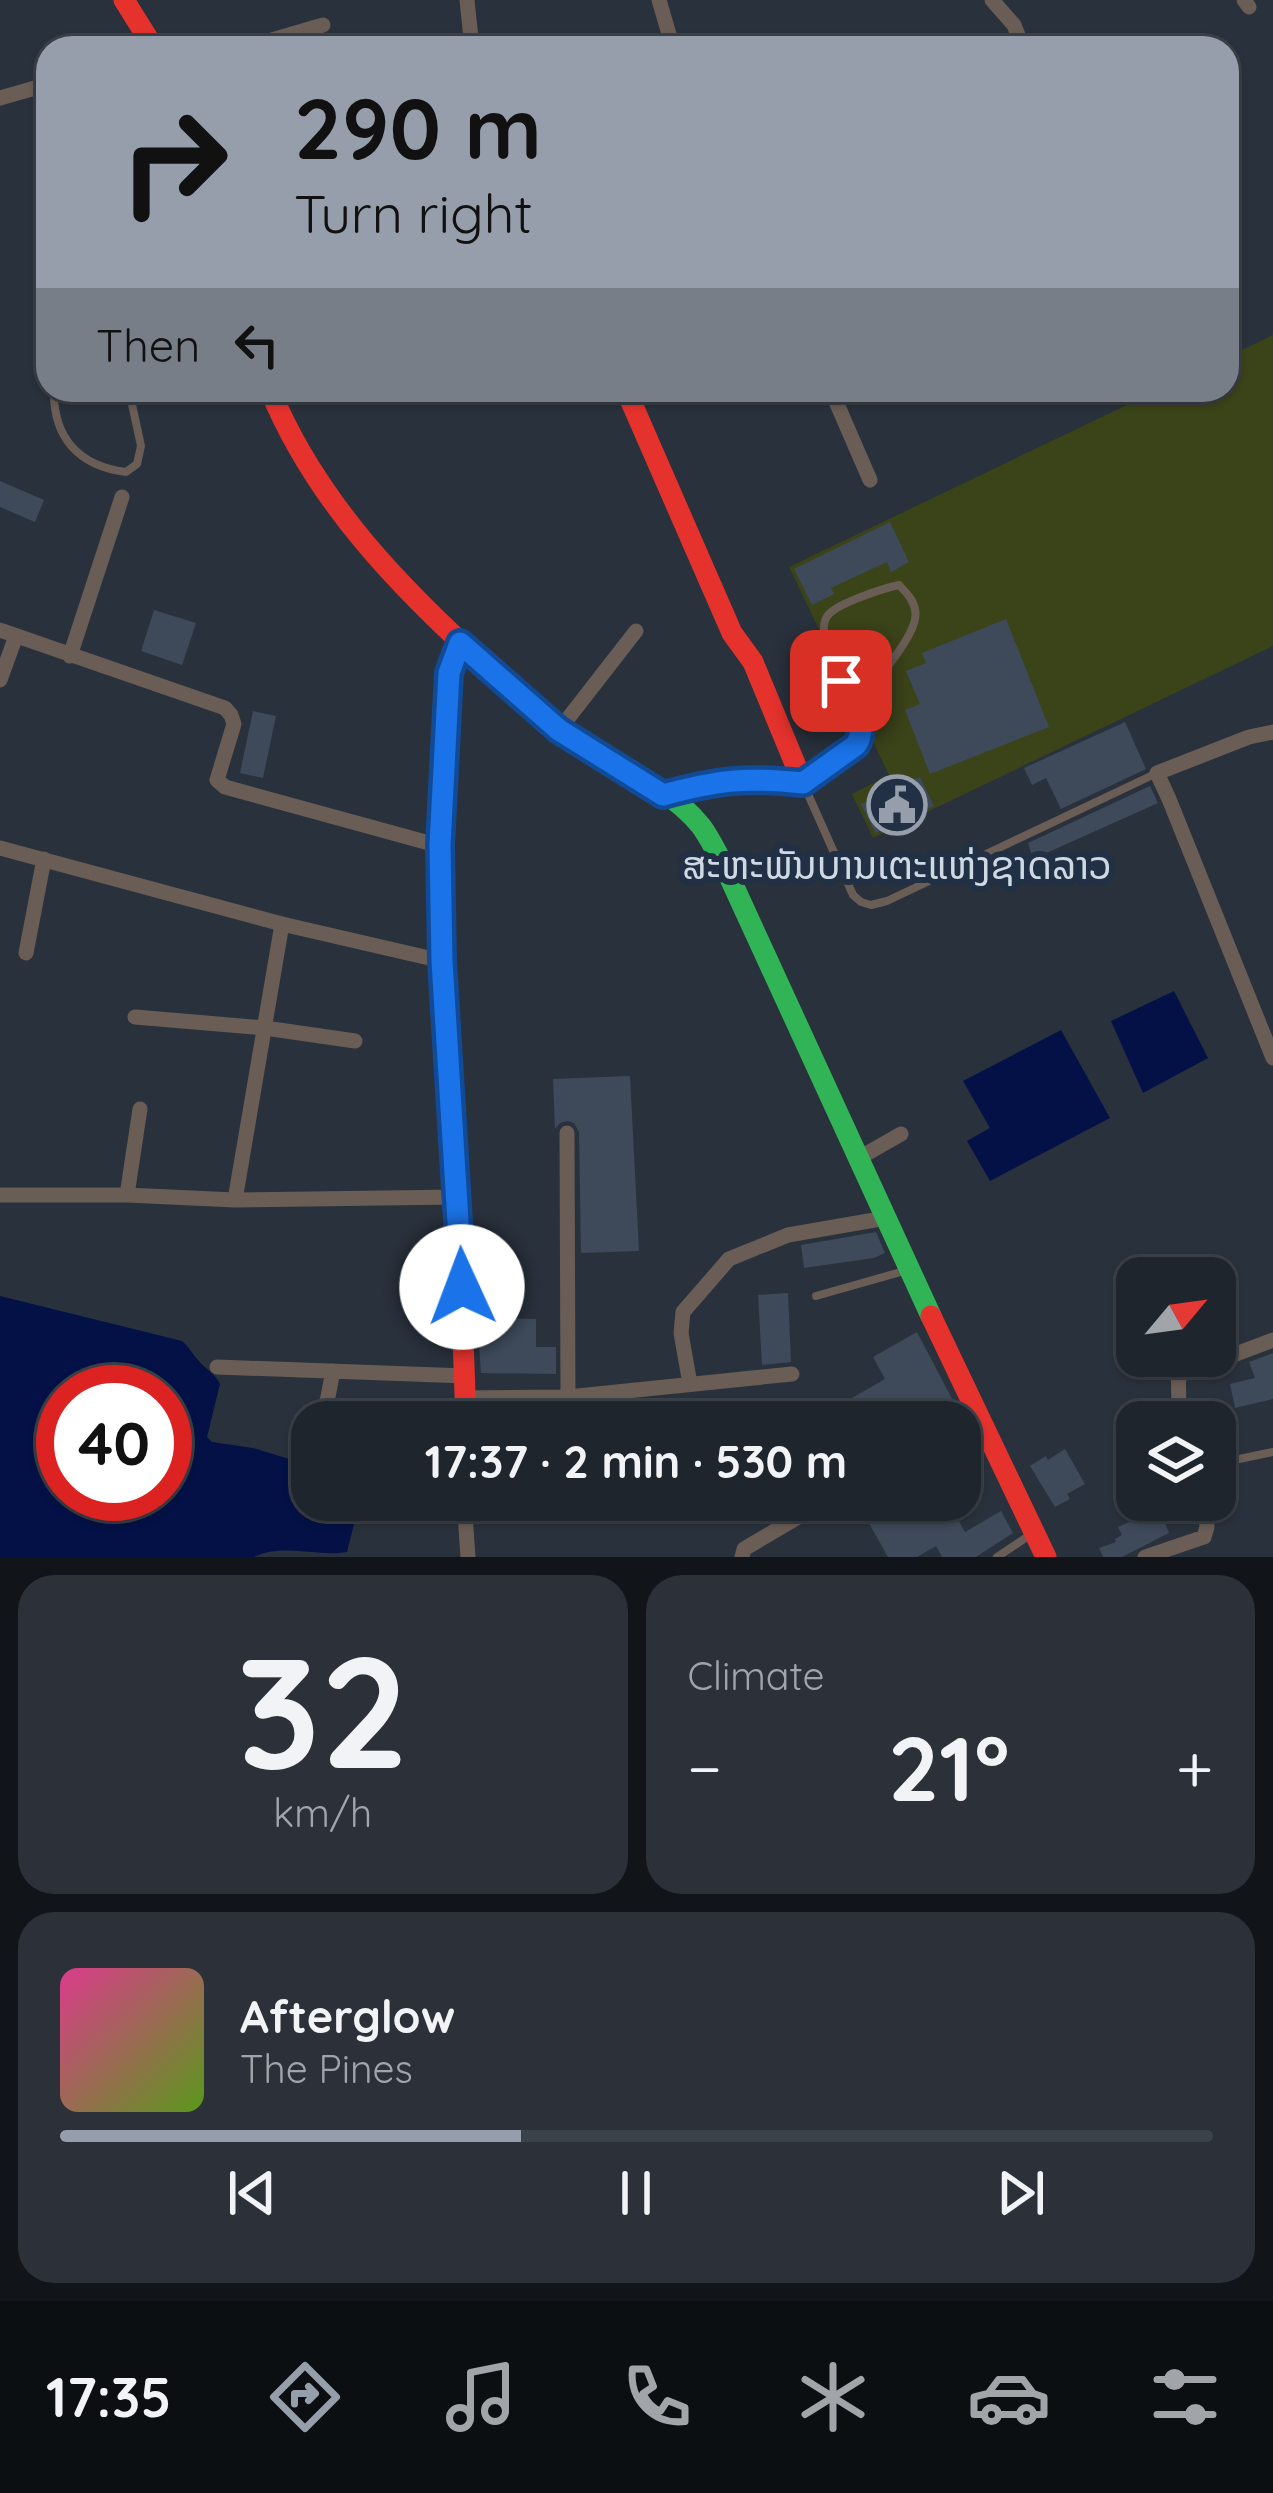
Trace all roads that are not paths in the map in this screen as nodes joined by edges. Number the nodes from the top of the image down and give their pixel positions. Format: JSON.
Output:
{"nodes":[{"id":1,"x":124,"y":0,"type":"edge"},
{"id":2,"x":467,"y":0,"type":"edge"},
{"id":3,"x":659,"y":0,"type":"edge"},
{"id":4,"x":992,"y":0,"type":"edge"},
{"id":5,"x":323,"y":25,"type":"dead end"},
{"id":6,"x":146,"y":36,"type":"edge"},
{"id":7,"x":285,"y":36,"type":"edge"},
{"id":8,"x":471,"y":36,"type":"edge"},
{"id":9,"x":670,"y":36,"type":"edge"},
{"id":10,"x":1018,"y":36,"type":"edge"},
{"id":11,"x":35,"y":88,"type":"dead end"},
{"id":12,"x":0,"y":98,"type":"edge"},
{"id":13,"x":54,"y":402,"type":"edge"},
{"id":14,"x":132,"y":402,"type":"edge"},
{"id":15,"x":274,"y":402,"type":"edge"},
{"id":16,"x":631,"y":402,"type":"edge"},
{"id":17,"x":836,"y":402,"type":"edge"},
{"id":18,"x":870,"y":480,"type":"dead end"},
{"id":19,"x":122,"y":497,"type":"dead end"},
{"id":20,"x":636,"y":631,"type":"dead end"},
{"id":21,"x":8,"y":633,"type":"edge"},
{"id":22,"x":460,"y":643,"type":"junction"},
{"id":23,"x":70,"y":656,"type":"junction"},
{"id":24,"x":0,"y":680,"type":"edge"},
{"id":25,"x":854,"y":709,"type":"junction"},
{"id":26,"x":559,"y":730,"type":"junction"},
{"id":27,"x":1273,"y":732,"type":"edge"},
{"id":28,"x":1156,"y":773,"type":"junction"},
{"id":29,"x":803,"y":783,"type":"junction"},
{"id":30,"x":663,"y":795,"type":"junction"},
{"id":31,"x":440,"y":845,"type":"junction"},
{"id":32,"x":0,"y":848,"type":"edge"},
{"id":33,"x":44,"y":860,"type":"junction"},
{"id":34,"x":282,"y":924,"type":"junction"},
{"id":35,"x":26,"y":953,"type":"dead end"},
{"id":36,"x":442,"y":961,"type":"junction"},
{"id":37,"x":135,"y":1018,"type":"dead end"},
{"id":38,"x":265,"y":1028,"type":"junction"},
{"id":39,"x":356,"y":1041,"type":"dead end"},
{"id":40,"x":1273,"y":1058,"type":"edge"},
{"id":41,"x":140,"y":1109,"type":"dead end"},
{"id":42,"x":567,"y":1132,"type":"dead end"},
{"id":43,"x":901,"y":1134,"type":"dead end"},
{"id":44,"x":859,"y":1158,"type":"junction"},
{"id":45,"x":127,"y":1195,"type":"junction"},
{"id":46,"x":0,"y":1196,"type":"edge"},
{"id":47,"x":458,"y":1197,"type":"junction"},
{"id":48,"x":235,"y":1200,"type":"junction"},
{"id":49,"x":886,"y":1217,"type":"junction"},
{"id":50,"x":910,"y":1270,"type":"junction"},
{"id":51,"x":816,"y":1296,"type":"dead end"},
{"id":52,"x":1273,"y":1340,"type":"edge"},
{"id":53,"x":1236,"y":1354,"type":"edge"},
{"id":54,"x":217,"y":1367,"type":"dead end"},
{"id":55,"x":333,"y":1371,"type":"junction"},
{"id":56,"x":792,"y":1374,"type":"dead end"},
{"id":57,"x":690,"y":1384,"type":"junction"},
{"id":58,"x":466,"y":1387,"type":"junction"},
{"id":59,"x":568,"y":1397,"type":"junction"},
{"id":60,"x":327,"y":1401,"type":"edge"},
{"id":61,"x":466,"y":1401,"type":"edge"},
{"id":62,"x":961,"y":1401,"type":"edge"},
{"id":63,"x":981,"y":1440,"type":"edge"},
{"id":64,"x":1273,"y":1452,"type":"edge"},
{"id":65,"x":1236,"y":1460,"type":"edge"},
{"id":66,"x":465,"y":1521,"type":"edge"},
{"id":67,"x":791,"y":1521,"type":"edge"},
{"id":68,"x":1207,"y":1521,"type":"edge"},
{"id":69,"x":1034,"y":1533,"type":"junction"},
{"id":70,"x":468,"y":1557,"type":"edge"},
{"id":71,"x":742,"y":1557,"type":"edge"},
{"id":72,"x":997,"y":1557,"type":"edge"},
{"id":73,"x":1046,"y":1557,"type":"edge"},
{"id":74,"x":1145,"y":1557,"type":"edge"}],
"edges":[{"from":1,"to":6,"type":"street"},
{"from":2,"to":8,"type":"street"},
{"from":3,"to":9,"type":"street"},
{"from":4,"to":10,"type":"street"},
{"from":5,"to":7,"type":"street"},
{"from":11,"to":12,"type":"street"},
{"from":13,"to":14,"type":"lane"},
{"from":15,"to":22,"type":"street"},
{"from":16,"to":29,"type":"street"},
{"from":17,"to":18,"type":"street"},
{"from":19,"to":23,"type":"street"},
{"from":20,"to":26,"type":"street"},
{"from":21,"to":23,"type":"street"},
{"from":21,"to":24,"type":"street"},
{"from":22,"to":26,"type":"street"},
{"from":22,"to":31,"type":"street"},
{"from":23,"to":31,"type":"street"},
{"from":25,"to":25,"type":"lane"},
{"from":25,"to":29,"type":"lane"},
{"from":26,"to":30,"type":"street"},
{"from":27,"to":28,"type":"street"},
{"from":28,"to":29,"type":"lane"},
{"from":28,"to":40,"type":"street"},
{"from":29,"to":30,"type":"street"},
{"from":30,"to":44,"type":"street"},
{"from":31,"to":36,"type":"street"},
{"from":32,"to":33,"type":"street"},
{"from":33,"to":34,"type":"street"},
{"from":33,"to":35,"type":"street"},
{"from":34,"to":36,"type":"street"},
{"from":34,"to":38,"type":"street"},
{"from":36,"to":47,"type":"street"},
{"from":37,"to":38,"type":"street"},
{"from":38,"to":39,"type":"street"},
{"from":38,"to":48,"type":"street"},
{"from":41,"to":45,"type":"street"},
{"from":42,"to":59,"type":"street"},
{"from":43,"to":44,"type":"street"},
{"from":44,"to":49,"type":"street"},
{"from":45,"to":46,"type":"street"},
{"from":45,"to":48,"type":"street"},
{"from":47,"to":48,"type":"street"},
{"from":47,"to":58,"type":"street"},
{"from":49,"to":50,"type":"street"},
{"from":49,"to":57,"type":"street"},
{"from":50,"to":51,"type":"lane"},
{"from":50,"to":62,"type":"street"},
{"from":52,"to":53,"type":"street"},
{"from":54,"to":55,"type":"street"},
{"from":55,"to":58,"type":"street"},
{"from":55,"to":60,"type":"street"},
{"from":56,"to":57,"type":"street"},
{"from":57,"to":59,"type":"street"},
{"from":58,"to":59,"type":"street"},
{"from":58,"to":61,"type":"street"},
{"from":63,"to":69,"type":"street"},
{"from":64,"to":65,"type":"lane"},
{"from":66,"to":70,"type":"street"},
{"from":67,"to":71,"type":"street"},
{"from":68,"to":74,"type":"street"},
{"from":69,"to":72,"type":"lane"},
{"from":69,"to":73,"type":"street"}]}
